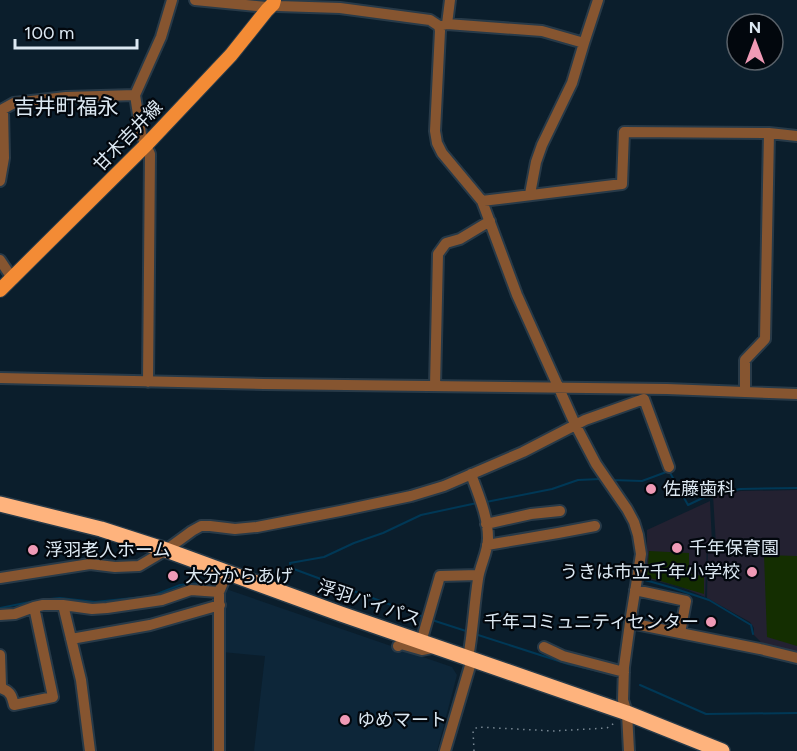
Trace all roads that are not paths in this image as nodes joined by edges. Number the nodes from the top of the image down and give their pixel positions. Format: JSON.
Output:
{"nodes":[{"id":1,"x":172,"y":0,"type":"edge"},
{"id":2,"x":195,"y":0,"type":"edge"},
{"id":3,"x":450,"y":0,"type":"edge"},
{"id":4,"x":598,"y":0,"type":"edge"},
{"id":5,"x":273,"y":2,"type":"edge"},
{"id":6,"x":443,"y":25,"type":"junction"},
{"id":7,"x":584,"y":43,"type":"junction"},
{"id":8,"x":135,"y":95,"type":"junction"},
{"id":9,"x":769,"y":133,"type":"junction"},
{"id":10,"x":797,"y":135,"type":"edge"},
{"id":11,"x":147,"y":144,"type":"junction"},
{"id":12,"x":2,"y":158,"type":"edge"},
{"id":13,"x":0,"y":181,"type":"edge"},
{"id":14,"x":530,"y":194,"type":"junction"},
{"id":15,"x":482,"y":201,"type":"junction"},
{"id":16,"x":490,"y":221,"type":"junction"},
{"id":17,"x":0,"y":260,"type":"edge"},
{"id":18,"x":12,"y":279,"type":"junction"},
{"id":19,"x":0,"y":290,"type":"edge"},
{"id":20,"x":0,"y":378,"type":"edge"},
{"id":21,"x":148,"y":382,"type":"junction"},
{"id":22,"x":435,"y":386,"type":"junction"},
{"id":23,"x":560,"y":389,"type":"junction"},
{"id":24,"x":745,"y":392,"type":"junction"},
{"id":25,"x":797,"y":394,"type":"edge"},
{"id":26,"x":575,"y":424,"type":"junction"},
{"id":27,"x":669,"y":467,"type":"dead end"},
{"id":28,"x":471,"y":474,"type":"junction"},
{"id":29,"x":0,"y":504,"type":"edge"},
{"id":30,"x":560,"y":511,"type":"dead end"},
{"id":31,"x":486,"y":524,"type":"junction"},
{"id":32,"x":595,"y":525,"type":"dead end"},
{"id":33,"x":487,"y":545,"type":"junction"},
{"id":34,"x":166,"y":550,"type":"junction"},
{"id":35,"x":227,"y":573,"type":"junction"},
{"id":36,"x":478,"y":576,"type":"junction"},
{"id":37,"x":0,"y":578,"type":"edge"},
{"id":38,"x":635,"y":591,"type":"junction"},
{"id":39,"x":219,"y":592,"type":"junction"},
{"id":40,"x":63,"y":605,"type":"junction"},
{"id":41,"x":220,"y":605,"type":"junction"},
{"id":42,"x":34,"y":607,"type":"junction"},
{"id":43,"x":0,"y":615,"type":"edge"},
{"id":44,"x":630,"y":623,"type":"junction"},
{"id":45,"x":680,"y":633,"type":"junction"},
{"id":46,"x":71,"y":639,"type":"junction"},
{"id":47,"x":428,"y":644,"type":"junction"},
{"id":48,"x":398,"y":646,"type":"dead end"},
{"id":49,"x":544,"y":648,"type":"dead end"},
{"id":50,"x":0,"y":655,"type":"edge"},
{"id":51,"x":470,"y":658,"type":"junction"},
{"id":52,"x":797,"y":658,"type":"edge"},
{"id":53,"x":0,"y":670,"type":"edge"},
{"id":54,"x":624,"y":672,"type":"junction"},
{"id":55,"x":621,"y":717,"type":"junction"},
{"id":56,"x":90,"y":751,"type":"edge"},
{"id":57,"x":219,"y":751,"type":"edge"},
{"id":58,"x":445,"y":751,"type":"edge"},
{"id":59,"x":629,"y":751,"type":"edge"},
{"id":60,"x":722,"y":751,"type":"edge"}],
"edges":[{"from":1,"to":8,"type":"street"},
{"from":2,"to":5,"type":"street"},
{"from":3,"to":6,"type":"street"},
{"from":4,"to":7,"type":"street"},
{"from":5,"to":6,"type":"street"},
{"from":5,"to":11,"type":"main road","name":"甘木吉井線"},
{"from":6,"to":7,"type":"street"},
{"from":6,"to":15,"type":"street"},
{"from":7,"to":14,"type":"street"},
{"from":8,"to":11,"type":"street"},
{"from":8,"to":12,"type":"street"},
{"from":9,"to":10,"type":"street"},
{"from":9,"to":14,"type":"street"},
{"from":9,"to":24,"type":"street"},
{"from":11,"to":18,"type":"main road","name":"甘木吉井線"},
{"from":11,"to":21,"type":"street"},
{"from":12,"to":13,"type":"street"},
{"from":14,"to":15,"type":"street"},
{"from":15,"to":16,"type":"street"},
{"from":16,"to":22,"type":"street"},
{"from":16,"to":23,"type":"street"},
{"from":17,"to":18,"type":"street"},
{"from":18,"to":19,"type":"main road","name":"甘木吉井線"},
{"from":20,"to":21,"type":"street"},
{"from":21,"to":22,"type":"street"},
{"from":22,"to":23,"type":"street"},
{"from":23,"to":24,"type":"street"},
{"from":23,"to":26,"type":"street"},
{"from":24,"to":25,"type":"street"},
{"from":26,"to":27,"type":"street"},
{"from":26,"to":28,"type":"street"},
{"from":26,"to":38,"type":"street"},
{"from":28,"to":31,"type":"street"},
{"from":28,"to":34,"type":"street"},
{"from":29,"to":34,"type":"highway","name":"浮羽バイパス"},
{"from":30,"to":31,"type":"street"},
{"from":31,"to":33,"type":"street"},
{"from":32,"to":33,"type":"street"},
{"from":33,"to":36,"type":"street"},
{"from":34,"to":35,"type":"highway","name":"浮羽バイパス"},
{"from":34,"to":37,"type":"street"},
{"from":35,"to":39,"type":"street"},
{"from":35,"to":47,"type":"highway","name":"浮羽バイパス"},
{"from":36,"to":47,"type":"street"},
{"from":36,"to":51,"type":"street"},
{"from":38,"to":44,"type":"street"},
{"from":38,"to":45,"type":"street"},
{"from":39,"to":40,"type":"street"},
{"from":39,"to":41,"type":"street"},
{"from":40,"to":42,"type":"street"},
{"from":40,"to":46,"type":"street"},
{"from":41,"to":46,"type":"street"},
{"from":41,"to":57,"type":"street"},
{"from":42,"to":43,"type":"street"},
{"from":42,"to":53,"type":"street"},
{"from":44,"to":45,"type":"street"},
{"from":44,"to":54,"type":"street"},
{"from":45,"to":52,"type":"street"},
{"from":46,"to":56,"type":"street"},
{"from":47,"to":48,"type":"street"},
{"from":47,"to":51,"type":"highway","name":"浮羽バイパス"},
{"from":49,"to":54,"type":"street"},
{"from":50,"to":53,"type":"street"},
{"from":51,"to":55,"type":"highway","name":"浮羽バイパス"},
{"from":51,"to":58,"type":"street"},
{"from":54,"to":55,"type":"street"},
{"from":55,"to":59,"type":"street"},
{"from":55,"to":60,"type":"highway","name":"浮羽バイパス"}]}
